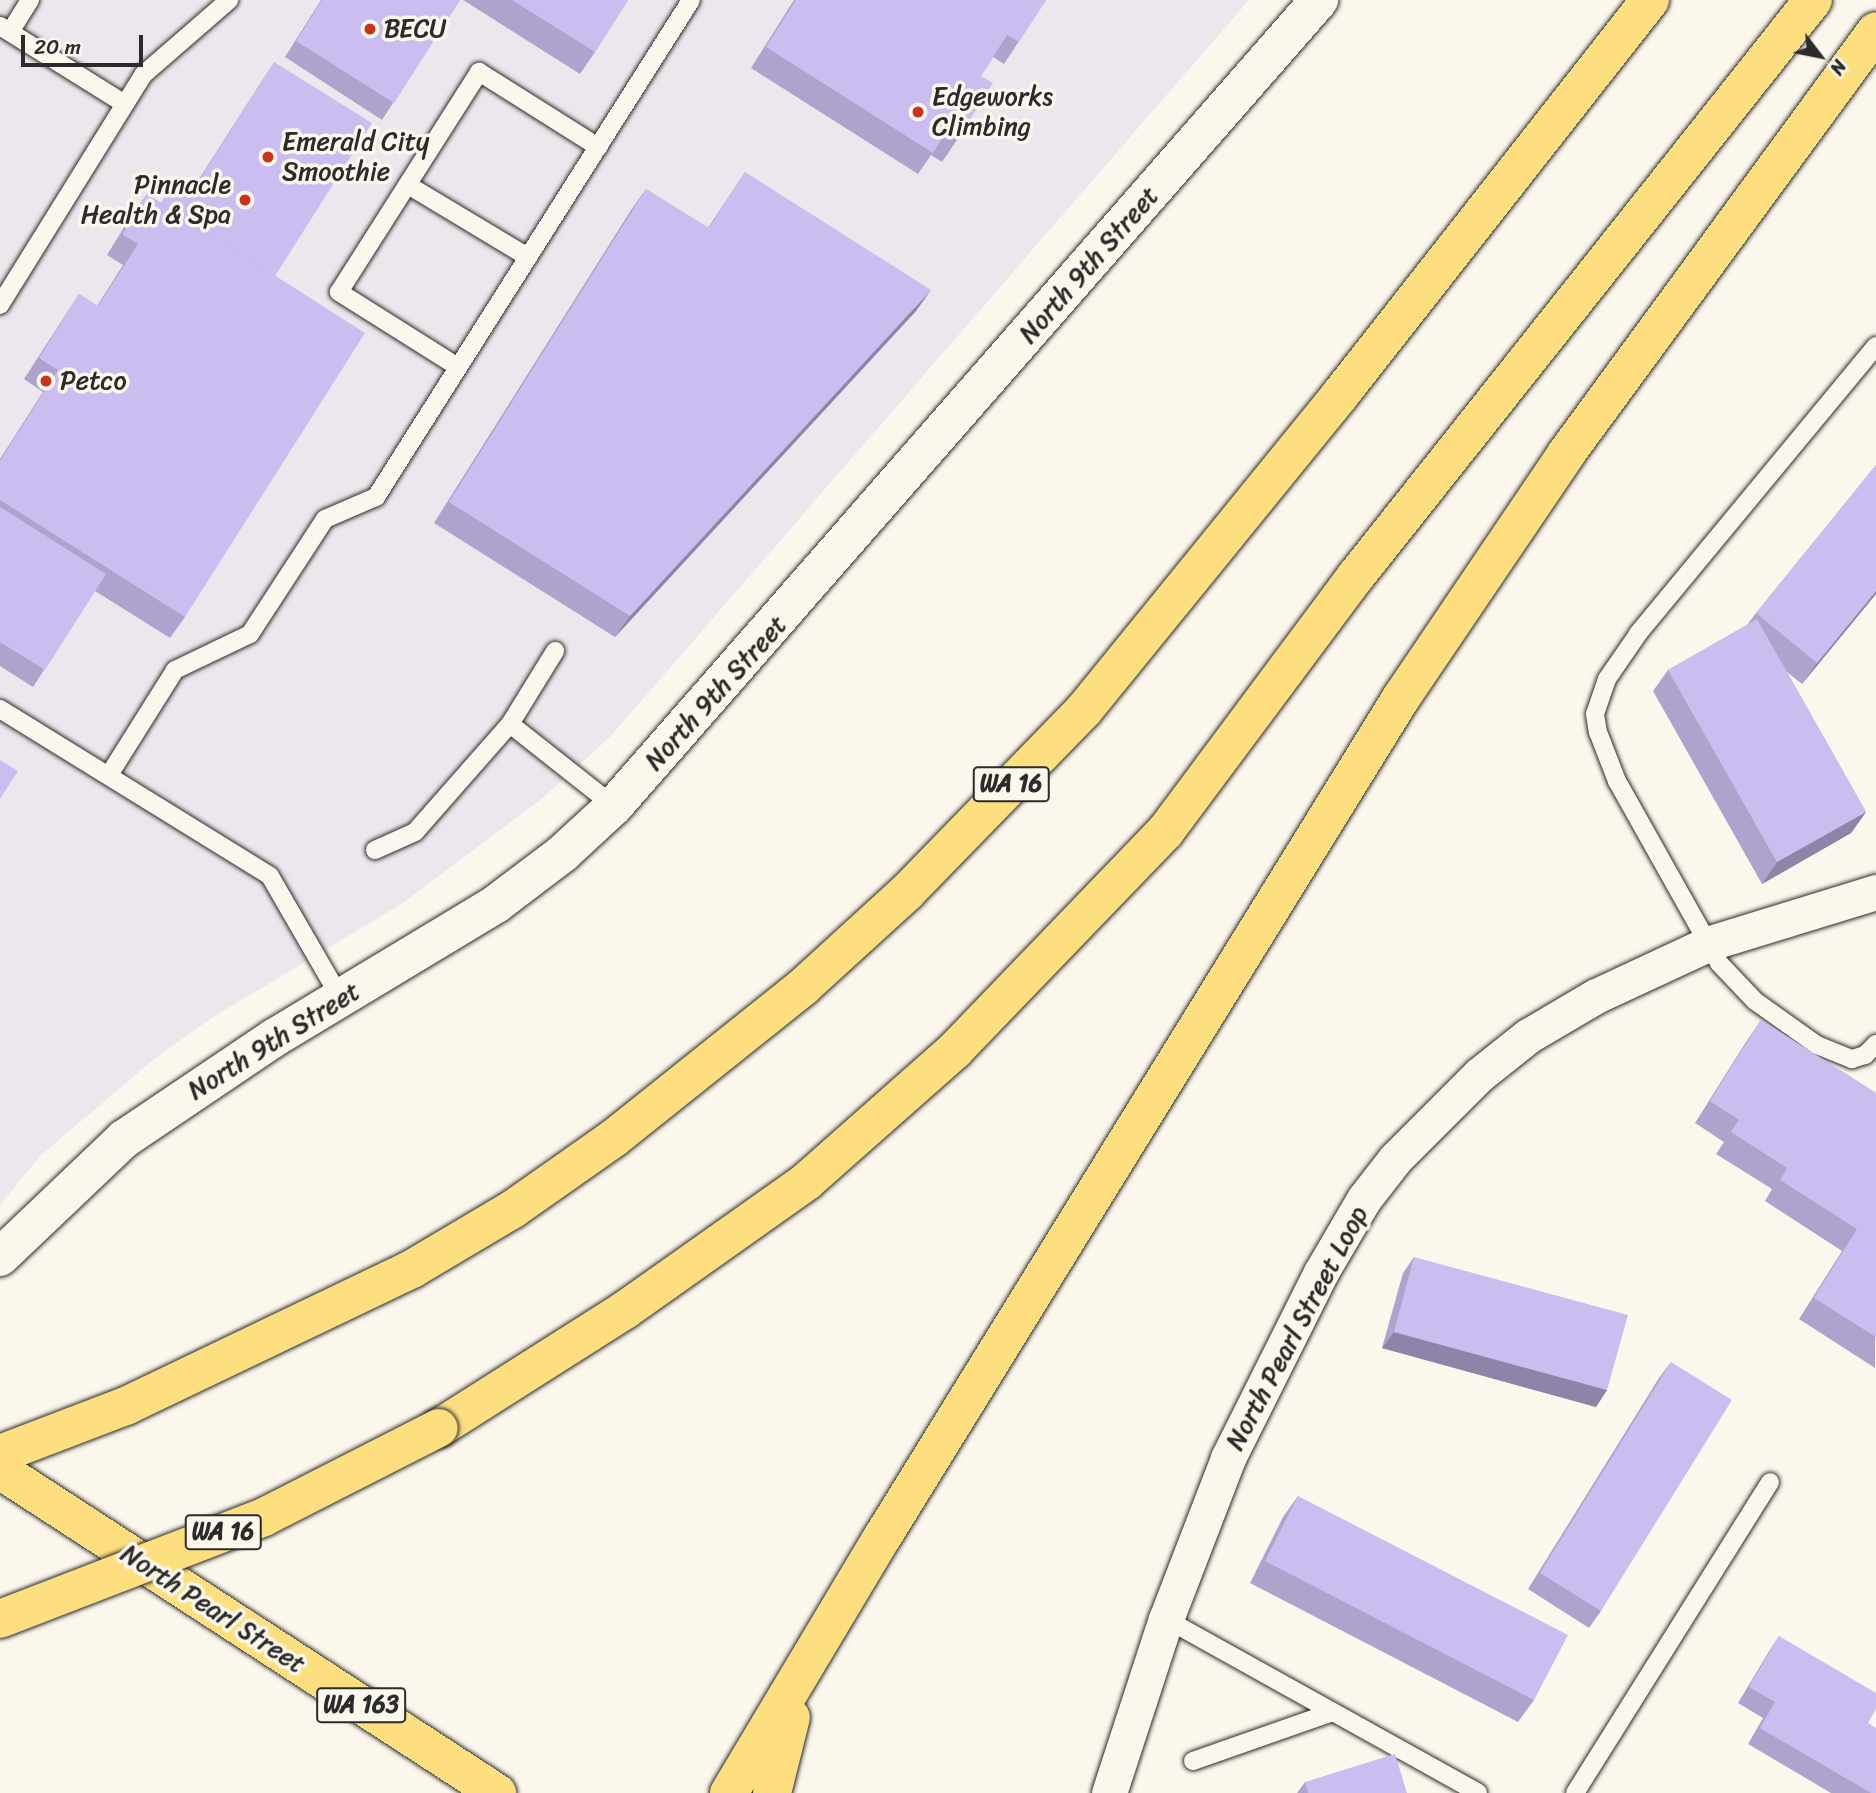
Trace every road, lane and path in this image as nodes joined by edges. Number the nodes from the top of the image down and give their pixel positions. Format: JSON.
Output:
{"nodes":[{"id":1,"x":30,"y":0,"type":"edge"},
{"id":2,"x":229,"y":0,"type":"edge"},
{"id":3,"x":691,"y":0,"type":"edge"},
{"id":4,"x":1319,"y":0,"type":"edge"},
{"id":5,"x":1650,"y":0,"type":"edge"},
{"id":6,"x":1813,"y":0,"type":"edge"},
{"id":7,"x":5,"y":29,"type":"edge"},
{"id":8,"x":1876,"y":31,"type":"edge"},
{"id":9,"x":125,"y":104,"type":"junction"},
{"id":10,"x":598,"y":147,"type":"junction"},
{"id":11,"x":408,"y":184,"type":"junction"},
{"id":12,"x":528,"y":257,"type":"junction"},
{"id":13,"x":0,"y":305,"type":"edge"},
{"id":14,"x":1876,"y":346,"type":"edge"},
{"id":15,"x":458,"y":367,"type":"junction"},
{"id":16,"x":555,"y":651,"type":"dead end"},
{"id":17,"x":0,"y":709,"type":"edge"},
{"id":18,"x":510,"y":724,"type":"junction"},
{"id":19,"x":109,"y":775,"type":"junction"},
{"id":20,"x":614,"y":806,"type":"junction"},
{"id":21,"x":375,"y":850,"type":"dead end"},
{"id":22,"x":1876,"y":892,"type":"edge"},
{"id":23,"x":1710,"y":943,"type":"junction"},
{"id":24,"x":341,"y":999,"type":"junction"},
{"id":25,"x":1876,"y":1044,"type":"edge"},
{"id":26,"x":0,"y":1257,"type":"edge"},
{"id":27,"x":0,"y":1454,"type":"edge"},
{"id":28,"x":0,"y":1470,"type":"edge"},
{"id":29,"x":1770,"y":1482,"type":"dead end"},
{"id":30,"x":0,"y":1619,"type":"edge"},
{"id":31,"x":1166,"y":1619,"type":"junction"},
{"id":32,"x":807,"y":1664,"type":"junction"},
{"id":33,"x":1332,"y":1712,"type":"junction"},
{"id":34,"x":1193,"y":1761,"type":"dead end"},
{"id":35,"x":497,"y":1793,"type":"edge"},
{"id":36,"x":729,"y":1793,"type":"edge"},
{"id":37,"x":772,"y":1793,"type":"edge"},
{"id":38,"x":1108,"y":1793,"type":"edge"},
{"id":39,"x":1478,"y":1793,"type":"edge"},
{"id":40,"x":1575,"y":1793,"type":"edge"}],
"edges":[{"from":1,"to":7,"type":"lane"},
{"from":2,"to":9,"type":"lane"},
{"from":3,"to":10,"type":"lane"},
{"from":4,"to":20,"type":"street","name":"North 9th Street"},
{"from":5,"to":27,"type":"main road","number":"WA 16"},
{"from":6,"to":30,"type":"main road","number":"WA 16","bridge":true},
{"from":7,"to":9,"type":"lane"},
{"from":8,"to":32,"type":"main road"},
{"from":9,"to":13,"type":"lane"},
{"from":10,"to":11,"type":"lane"},
{"from":10,"to":12,"type":"lane"},
{"from":11,"to":12,"type":"lane"},
{"from":11,"to":15,"type":"lane"},
{"from":12,"to":15,"type":"lane"},
{"from":14,"to":23,"type":"lane"},
{"from":15,"to":19,"type":"lane"},
{"from":16,"to":18,"type":"lane"},
{"from":17,"to":19,"type":"lane"},
{"from":18,"to":20,"type":"lane"},
{"from":18,"to":21,"type":"lane"},
{"from":19,"to":24,"type":"lane"},
{"from":20,"to":24,"type":"street","name":"North 9th Street"},
{"from":22,"to":23,"type":"street","name":"North Pearl Street Loop"},
{"from":23,"to":25,"type":"lane"},
{"from":23,"to":31,"type":"street","name":"North Pearl Street Loop"},
{"from":24,"to":26,"type":"street","name":"North 9th Street"},
{"from":28,"to":35,"type":"main road","name":"North Pearl Street","number":"WA 163"},
{"from":29,"to":40,"type":"lane"},
{"from":31,"to":33,"type":"lane"},
{"from":31,"to":38,"type":"street","name":"North Pearl Street Loop"},
{"from":32,"to":36,"type":"main road"},
{"from":32,"to":37,"type":"main road"},
{"from":33,"to":34,"type":"lane"},
{"from":33,"to":39,"type":"lane"}]}
